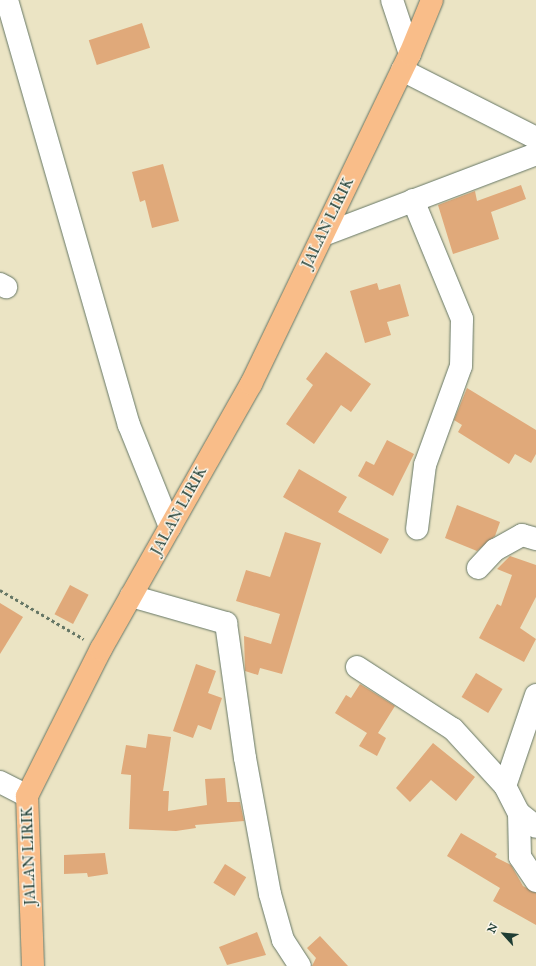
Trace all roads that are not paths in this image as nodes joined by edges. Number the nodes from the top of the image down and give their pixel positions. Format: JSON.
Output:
{"nodes":[{"id":1,"x":7,"y":0,"type":"edge"},
{"id":2,"x":392,"y":0,"type":"edge"},
{"id":3,"x":432,"y":0,"type":"edge"},
{"id":4,"x":406,"y":62,"type":"junction"},
{"id":5,"x":536,"y":138,"type":"edge"},
{"id":6,"x":536,"y":154,"type":"edge"},
{"id":7,"x":413,"y":200,"type":"junction"},
{"id":8,"x":323,"y":234,"type":"junction"},
{"id":9,"x":170,"y":527,"type":"junction"},
{"id":10,"x":417,"y":529,"type":"dead end"},
{"id":11,"x":536,"y":539,"type":"edge"},
{"id":12,"x":478,"y":568,"type":"dead end"},
{"id":13,"x":131,"y":596,"type":"junction"},
{"id":14,"x":357,"y":667,"type":"dead end"},
{"id":15,"x":536,"y":695,"type":"edge"},
{"id":16,"x":0,"y":782,"type":"edge"},
{"id":17,"x":505,"y":786,"type":"junction"},
{"id":18,"x":27,"y":796,"type":"junction"},
{"id":19,"x":519,"y":813,"type":"junction"},
{"id":20,"x":536,"y":827,"type":"edge"},
{"id":21,"x":536,"y":882,"type":"edge"},
{"id":22,"x":33,"y":966,"type":"edge"},
{"id":23,"x":300,"y":966,"type":"edge"}],
"edges":[{"from":1,"to":9,"type":"street"},
{"from":2,"to":4,"type":"street"},
{"from":3,"to":4,"type":"main road","name":"JALAN LIRIK"},
{"from":4,"to":5,"type":"street"},
{"from":4,"to":8,"type":"main road","name":"JALAN LIRIK"},
{"from":6,"to":7,"type":"street"},
{"from":7,"to":8,"type":"street"},
{"from":7,"to":10,"type":"street"},
{"from":8,"to":9,"type":"main road","name":"JALAN LIRIK"},
{"from":9,"to":13,"type":"main road","name":"JALAN LIRIK"},
{"from":11,"to":12,"type":"street"},
{"from":13,"to":18,"type":"main road","name":"JALAN LIRIK"},
{"from":13,"to":23,"type":"street"},
{"from":14,"to":17,"type":"street"},
{"from":15,"to":17,"type":"street"},
{"from":16,"to":18,"type":"street"},
{"from":17,"to":19,"type":"street"},
{"from":18,"to":22,"type":"main road","name":"JALAN LIRIK"},
{"from":19,"to":20,"type":"street"},
{"from":19,"to":21,"type":"street"}]}
